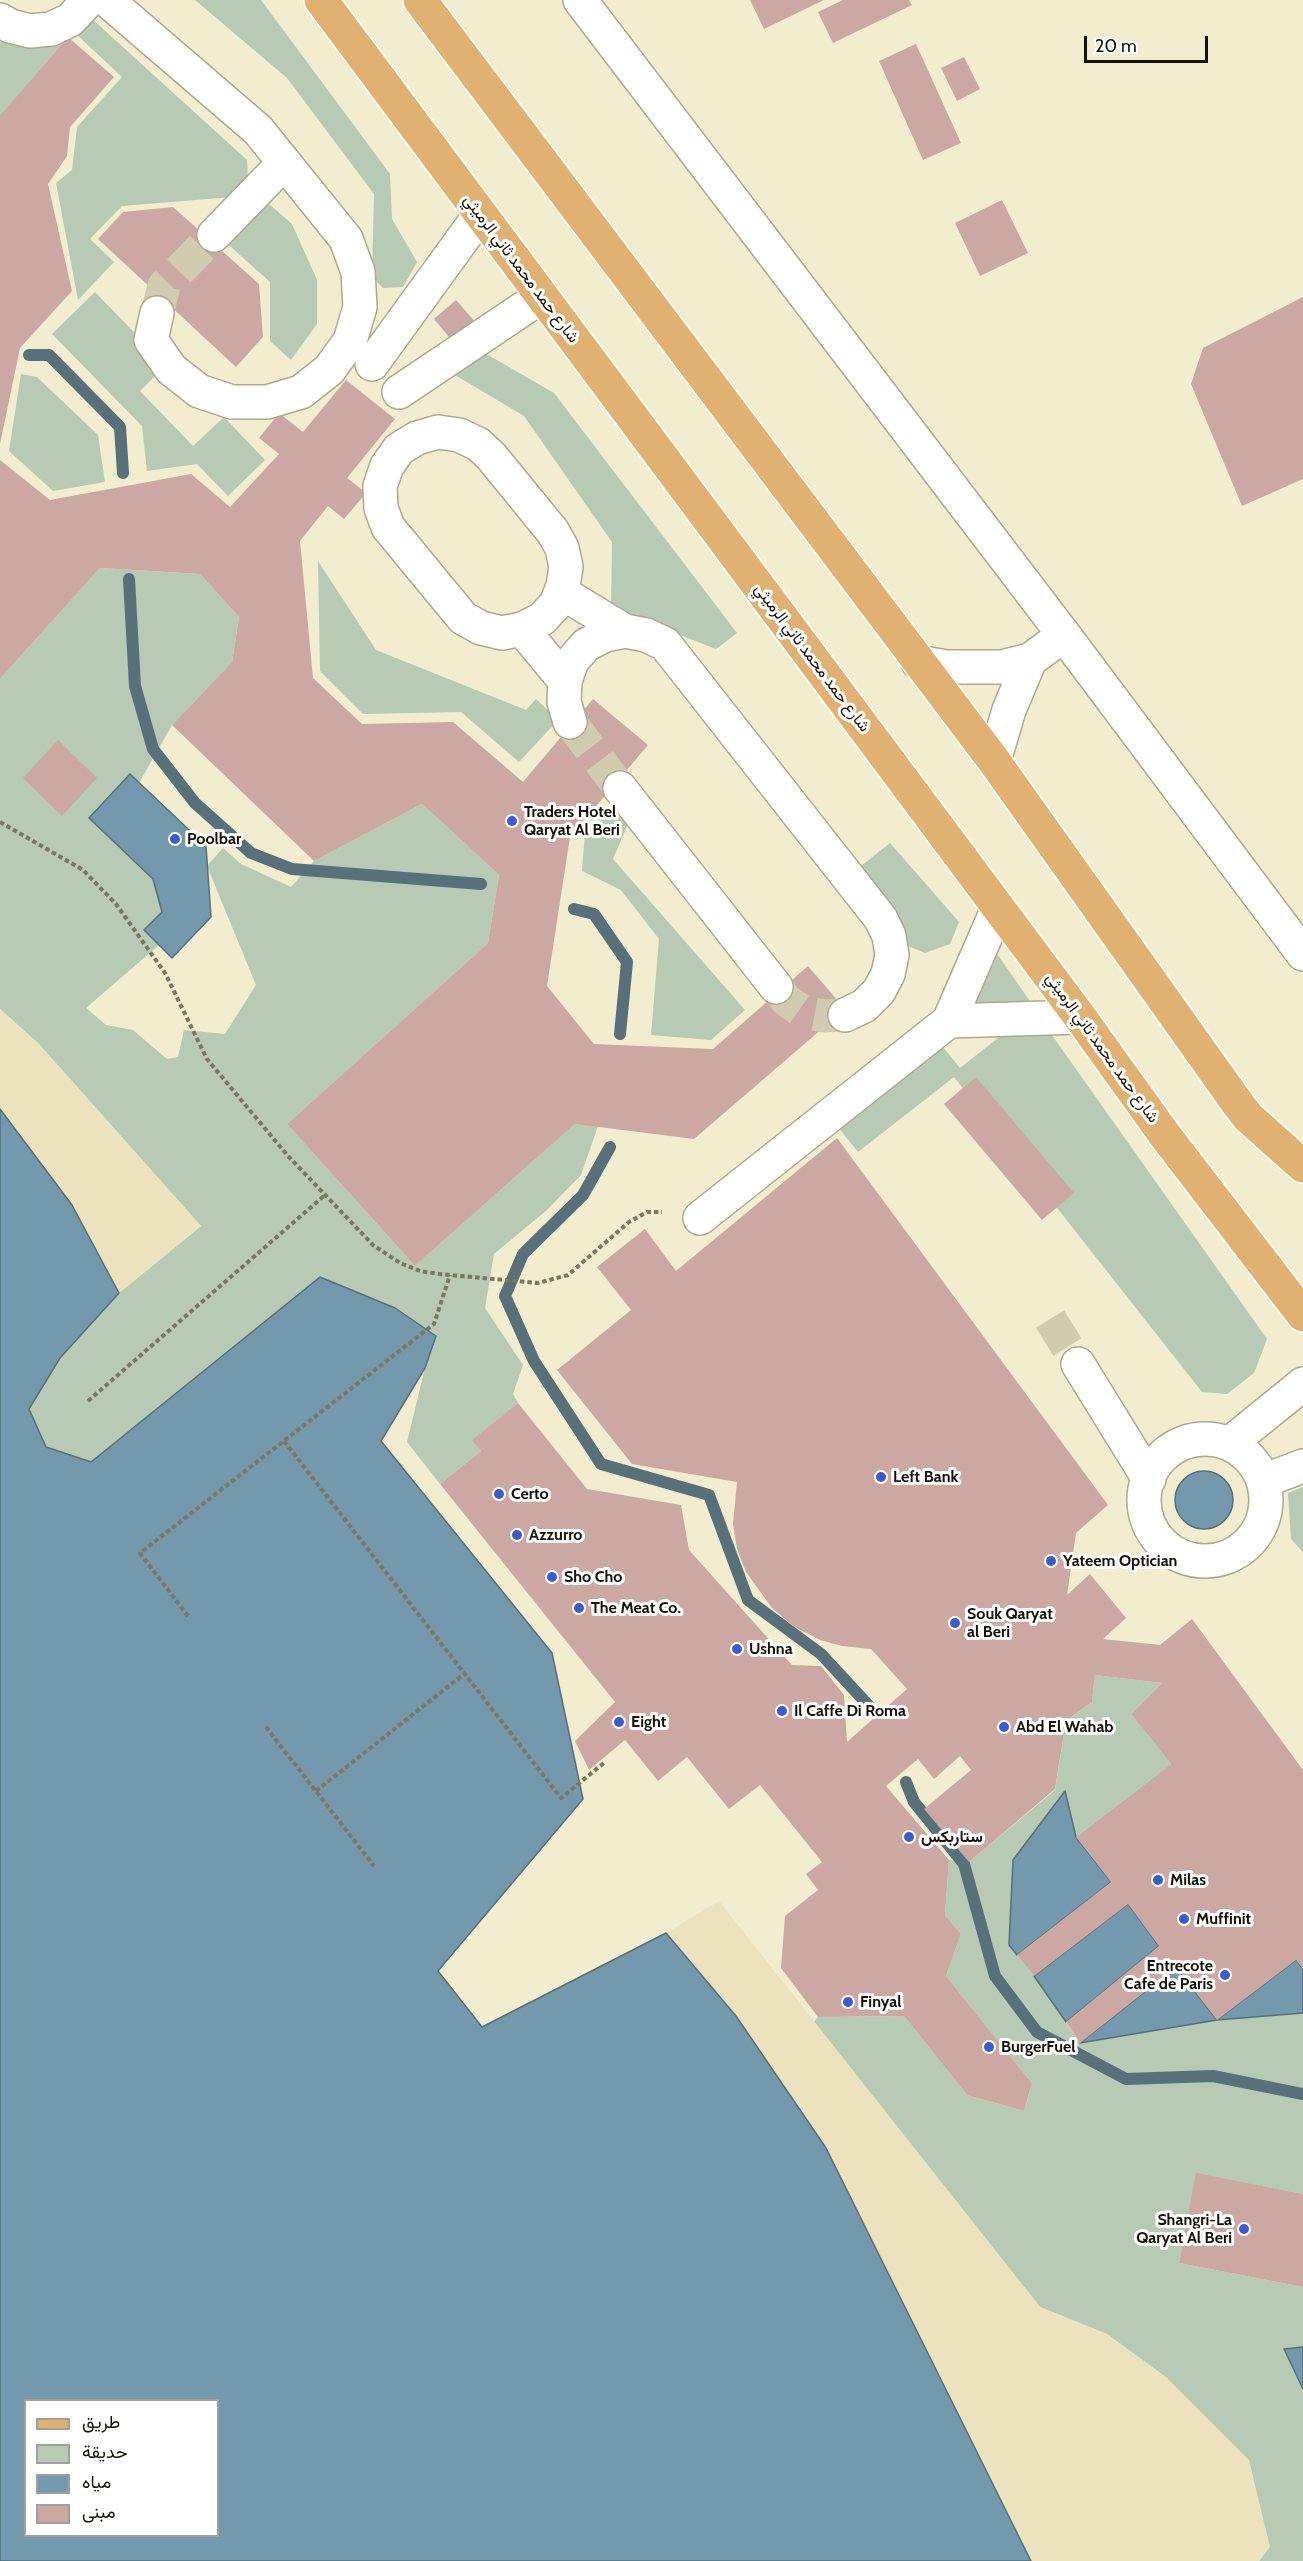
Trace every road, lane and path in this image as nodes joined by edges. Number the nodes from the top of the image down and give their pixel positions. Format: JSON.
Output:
{"nodes":[{"id":1,"x":88,"y":0,"type":"edge"},
{"id":2,"x":107,"y":0,"type":"edge"},
{"id":3,"x":321,"y":0,"type":"edge"},
{"id":4,"x":420,"y":0,"type":"edge"},
{"id":5,"x":580,"y":0,"type":"edge"},
{"id":6,"x":0,"y":20,"type":"edge"},
{"id":7,"x":284,"y":163,"type":"junction"},
{"id":8,"x":480,"y":215,"type":"junction"},
{"id":9,"x":214,"y":235,"type":"tunnel mouth"},
{"id":10,"x":542,"y":296,"type":"junction"},
{"id":11,"x":158,"y":313,"type":"tunnel mouth"},
{"id":12,"x":350,"y":341,"type":"junction"},
{"id":13,"x":372,"y":364,"type":"junction"},
{"id":14,"x":399,"y":392,"type":"junction"},
{"id":15,"x":438,"y":432,"type":"junction"},
{"id":16,"x":561,"y":592,"type":"junction"},
{"id":17,"x":522,"y":629,"type":"junction"},
{"id":18,"x":625,"y":631,"type":"junction"},
{"id":19,"x":1064,"y":635,"type":"junction"},
{"id":20,"x":1030,"y":660,"type":"junction"},
{"id":21,"x":918,"y":662,"type":"junction"},
{"id":22,"x":565,"y":681,"type":"junction"},
{"id":23,"x":570,"y":722,"type":"tunnel mouth"},
{"id":24,"x":994,"y":761,"type":"junction"},
{"id":25,"x":620,"y":788,"type":"tunnel mouth"},
{"id":26,"x":0,"y":822,"type":"edge"},
{"id":27,"x":998,"y":908,"type":"junction"},
{"id":28,"x":1303,"y":954,"type":"edge"},
{"id":29,"x":776,"y":987,"type":"tunnel mouth"},
{"id":30,"x":844,"y":1015,"type":"tunnel mouth"},
{"id":31,"x":1080,"y":1017,"type":"junction"},
{"id":32,"x":949,"y":1021,"type":"junction"},
{"id":33,"x":1303,"y":1166,"type":"edge"},
{"id":34,"x":325,"y":1195,"type":"junction"},
{"id":35,"x":700,"y":1218,"type":"joint"},
{"id":36,"x":450,"y":1275,"type":"junction"},
{"id":37,"x":1303,"y":1315,"type":"edge"},
{"id":38,"x":1078,"y":1364,"type":"tunnel mouth"},
{"id":39,"x":1303,"y":1384,"type":"edge"},
{"id":40,"x":88,"y":1401,"type":"dead end"},
{"id":41,"x":284,"y":1441,"type":"junction"},
{"id":42,"x":1230,"y":1444,"type":"junction"},
{"id":43,"x":1303,"y":1466,"type":"edge"},
{"id":44,"x":1149,"y":1479,"type":"junction"},
{"id":45,"x":1263,"y":1481,"type":"junction"},
{"id":46,"x":188,"y":1616,"type":"dead end"},
{"id":47,"x":464,"y":1674,"type":"junction"},
{"id":48,"x":266,"y":1727,"type":"dead end"},
{"id":49,"x":605,"y":1762,"type":"dead end"},
{"id":50,"x":316,"y":1791,"type":"junction"},
{"id":51,"x":374,"y":1866,"type":"dead end"}],
"edges":[{"from":1,"to":6,"type":"lane"},
{"from":2,"to":7,"type":"lane"},
{"from":3,"to":8,"type":"main road","name":"شارع حمد محمد ثاني الرميثي"},
{"from":4,"to":21,"type":"main road"},
{"from":5,"to":19,"type":"lane"},
{"from":7,"to":9,"type":"lane"},
{"from":7,"to":12,"type":"lane"},
{"from":8,"to":10,"type":"main road","name":"شارع حمد محمد ثاني الرميثي"},
{"from":8,"to":13,"type":"lane"},
{"from":10,"to":14,"type":"lane"},
{"from":10,"to":27,"type":"main road","name":"شارع حمد محمد ثاني الرميثي"},
{"from":11,"to":12,"type":"lane"},
{"from":12,"to":13,"type":"lane"},
{"from":13,"to":14,"type":"lane"},
{"from":14,"to":15,"type":"lane"},
{"from":15,"to":16,"type":"lane"},
{"from":15,"to":17,"type":"lane"},
{"from":16,"to":17,"type":"lane"},
{"from":16,"to":18,"type":"lane"},
{"from":17,"to":22,"type":"lane"},
{"from":18,"to":22,"type":"lane"},
{"from":18,"to":30,"type":"lane"},
{"from":19,"to":20,"type":"lane"},
{"from":19,"to":28,"type":"lane"},
{"from":20,"to":21,"type":"lane"},
{"from":20,"to":24,"type":"lane"},
{"from":21,"to":24,"type":"main road"},
{"from":22,"to":23,"type":"lane"},
{"from":24,"to":33,"type":"main road"},
{"from":25,"to":29,"type":"lane"},
{"from":26,"to":34,"type":"path"},
{"from":27,"to":31,"type":"main road","name":"شارع حمد محمد ثاني الرميثي"},
{"from":27,"to":32,"type":"lane"},
{"from":31,"to":32,"type":"lane"},
{"from":31,"to":37,"type":"main road","name":"شارع حمد محمد ثاني الرميثي"},
{"from":32,"to":35,"type":"lane"},
{"from":34,"to":36,"type":"path"},
{"from":34,"to":40,"type":"path"},
{"from":35,"to":36,"type":"path"},
{"from":36,"to":41,"type":"path"},
{"from":38,"to":44,"type":"lane"},
{"from":39,"to":42,"type":"lane"},
{"from":41,"to":46,"type":"path"},
{"from":41,"to":47,"type":"path"},
{"from":42,"to":44,"type":"lane"},
{"from":42,"to":45,"type":"lane"},
{"from":43,"to":45,"type":"lane"},
{"from":44,"to":45,"type":"lane"},
{"from":47,"to":49,"type":"path"},
{"from":47,"to":50,"type":"path"},
{"from":48,"to":50,"type":"path"},
{"from":50,"to":51,"type":"path"}]}
